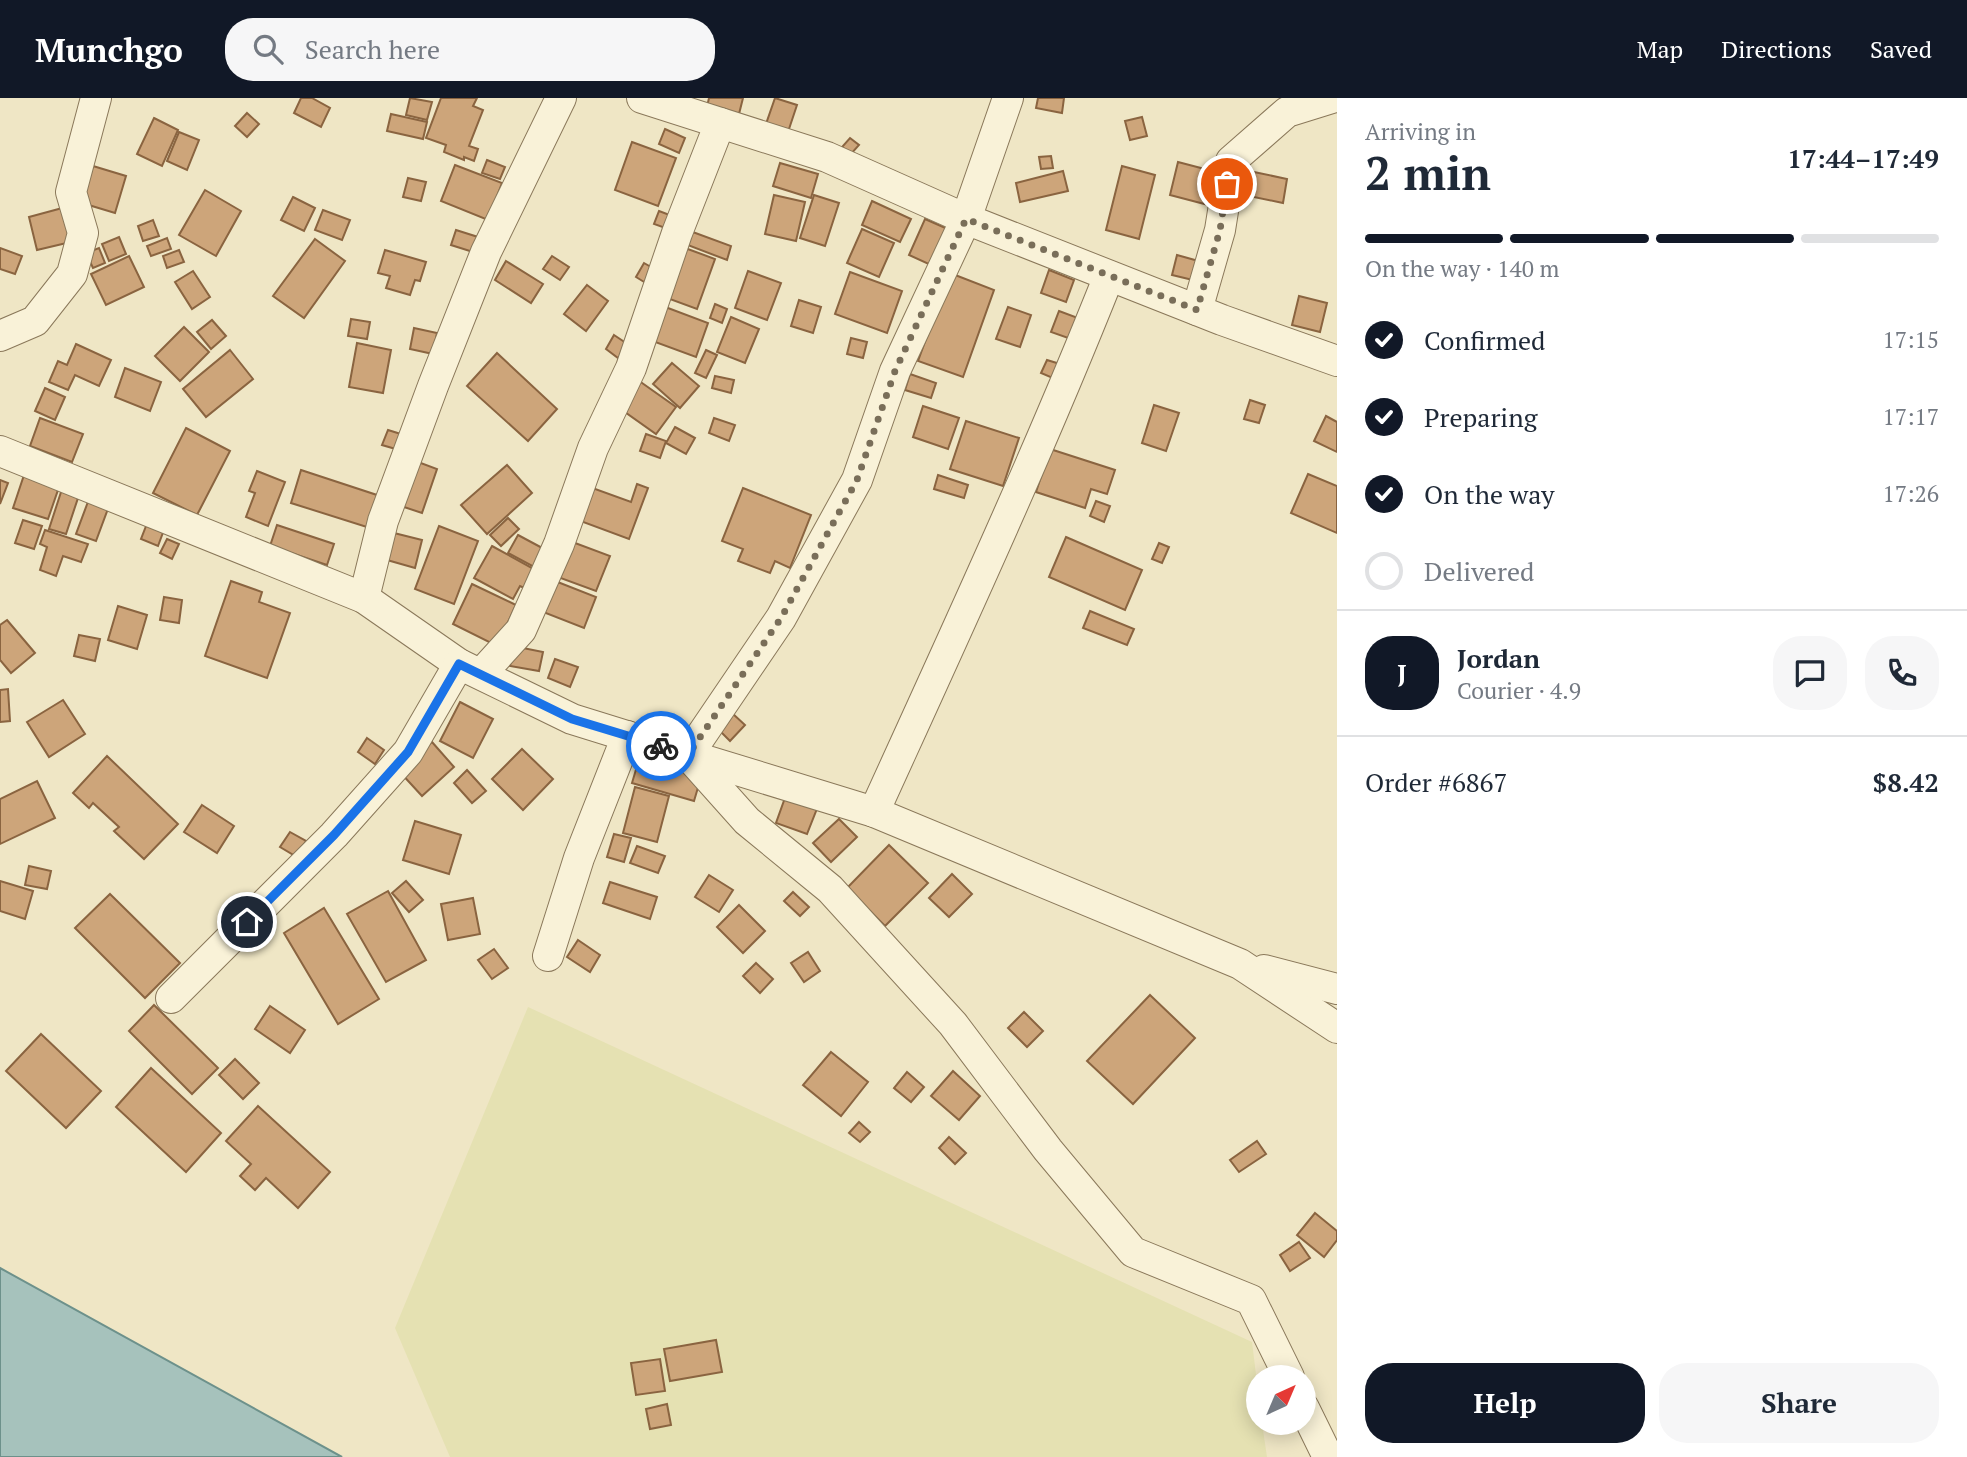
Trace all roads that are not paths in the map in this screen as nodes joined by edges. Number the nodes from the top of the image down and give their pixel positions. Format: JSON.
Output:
{"nodes":[{"id":1,"x":96,"y":98,"type":"edge"},
{"id":2,"x":561,"y":98,"type":"edge"},
{"id":3,"x":642,"y":98,"type":"edge"},
{"id":4,"x":1008,"y":98,"type":"edge"},
{"id":5,"x":1332,"y":98,"type":"edge"},
{"id":6,"x":720,"y":123,"type":"junction"},
{"id":7,"x":966,"y":219,"type":"junction"},
{"id":8,"x":1109,"y":276,"type":"junction"},
{"id":9,"x":1197,"y":310,"type":"junction"},
{"id":10,"x":0,"y":336,"type":"edge"},
{"id":11,"x":1337,"y":360,"type":"edge"},
{"id":12,"x":0,"y":451,"type":"edge"},
{"id":13,"x":364,"y":598,"type":"junction"},
{"id":14,"x":470,"y":669,"type":"junction"},
{"id":15,"x":627,"y":736,"type":"junction"},
{"id":16,"x":688,"y":755,"type":"junction"},
{"id":17,"x":874,"y":812,"type":"junction"},
{"id":18,"x":548,"y":956,"type":"dead end"},
{"id":19,"x":1240,"y":964,"type":"junction"},
{"id":20,"x":1337,"y":989,"type":"edge"},
{"id":21,"x":171,"y":998,"type":"dead end"},
{"id":22,"x":1337,"y":1028,"type":"edge"},
{"id":23,"x":1283,"y":1365,"type":"edge"},
{"id":24,"x":1316,"y":1432,"type":"edge"},
{"id":25,"x":1328,"y":1457,"type":"edge"}],
"edges":[{"from":1,"to":10,"type":"street"},
{"from":2,"to":13,"type":"street"},
{"from":3,"to":6,"type":"street"},
{"from":4,"to":7,"type":"street"},
{"from":5,"to":9,"type":"street"},
{"from":6,"to":7,"type":"street"},
{"from":6,"to":14,"type":"street"},
{"from":7,"to":8,"type":"street"},
{"from":7,"to":16,"type":"street"},
{"from":8,"to":9,"type":"street"},
{"from":8,"to":17,"type":"street"},
{"from":9,"to":11,"type":"street"},
{"from":12,"to":13,"type":"street"},
{"from":13,"to":14,"type":"street"},
{"from":14,"to":15,"type":"street"},
{"from":14,"to":21,"type":"street"},
{"from":15,"to":16,"type":"street"},
{"from":15,"to":18,"type":"street"},
{"from":16,"to":17,"type":"street"},
{"from":16,"to":23,"type":"street"},
{"from":17,"to":19,"type":"street"},
{"from":19,"to":20,"type":"street"},
{"from":19,"to":22,"type":"street"},
{"from":24,"to":25,"type":"street"}]}
